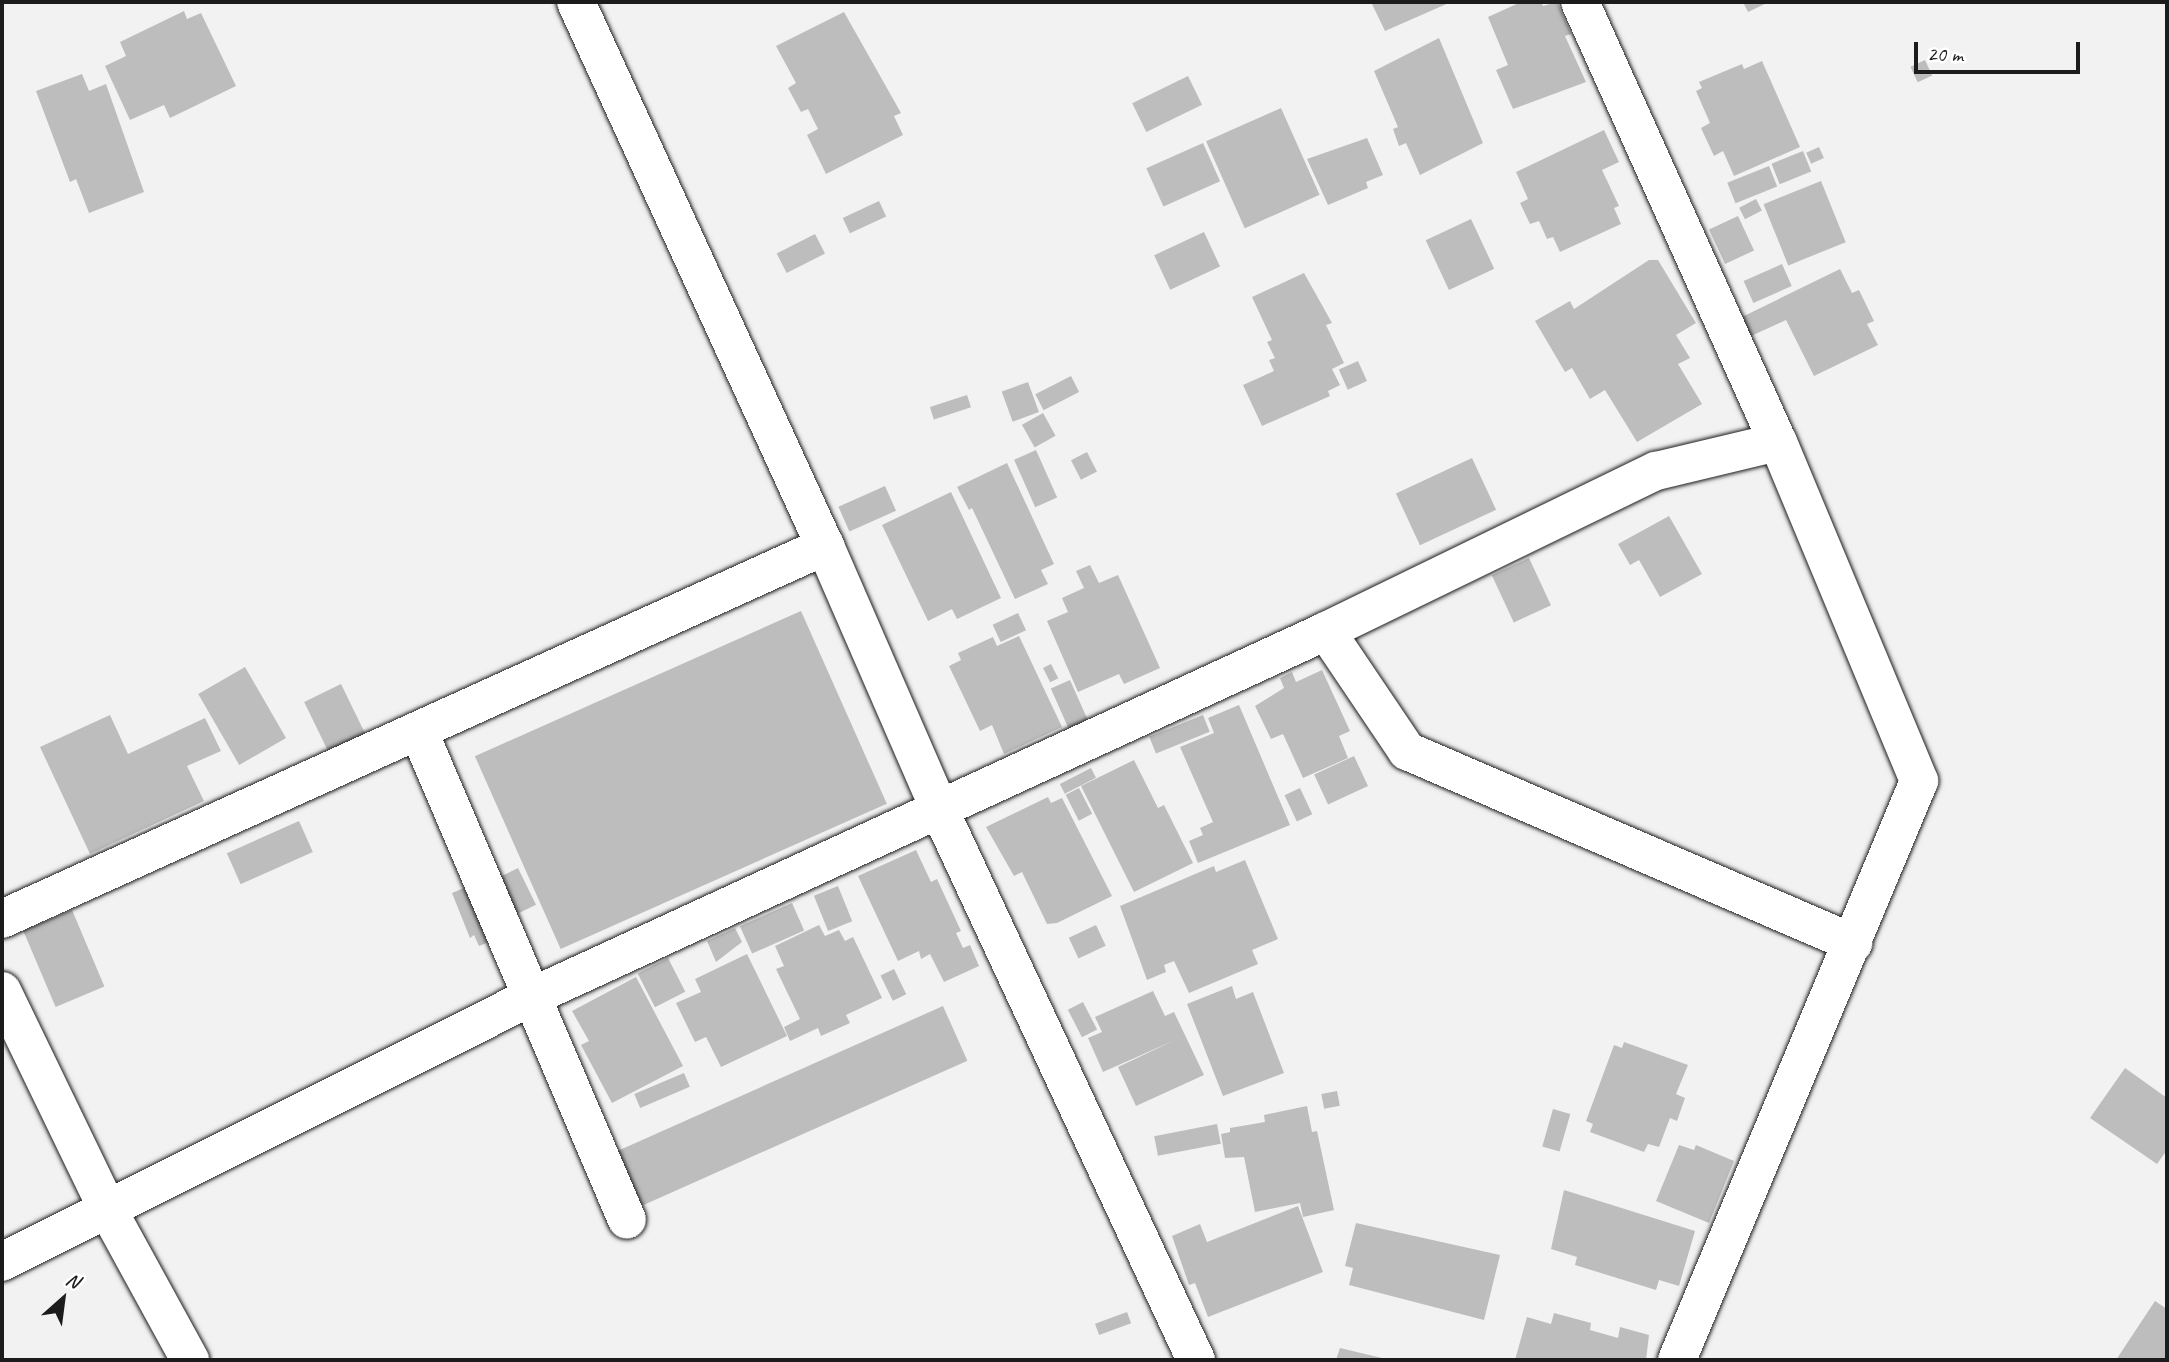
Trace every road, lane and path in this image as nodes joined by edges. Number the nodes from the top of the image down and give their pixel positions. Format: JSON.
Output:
{"nodes":[{"id":1,"x":576,"y":2,"type":"edge"},
{"id":2,"x":1580,"y":2,"type":"edge"},
{"id":3,"x":1778,"y":442,"type":"junction"},
{"id":4,"x":825,"y":546,"type":"junction"},
{"id":5,"x":1326,"y":631,"type":"junction"},
{"id":6,"x":419,"y":732,"type":"junction"},
{"id":7,"x":940,"y":811,"type":"junction"},
{"id":8,"x":2,"y":919,"type":"edge"},
{"id":9,"x":1853,"y":943,"type":"junction"},
{"id":10,"x":2,"y":990,"type":"edge"},
{"id":11,"x":529,"y":998,"type":"junction"},
{"id":12,"x":108,"y":1212,"type":"junction"},
{"id":13,"x":627,"y":1220,"type":"dead end"},
{"id":14,"x":2,"y":1262,"type":"edge"},
{"id":15,"x":190,"y":1360,"type":"edge"},
{"id":16,"x":1196,"y":1360,"type":"edge"},
{"id":17,"x":1677,"y":1360,"type":"edge"}],
"edges":[{"from":1,"to":4,"type":"street"},
{"from":2,"to":3,"type":"street"},
{"from":3,"to":5,"type":"street"},
{"from":3,"to":9,"type":"street"},
{"from":4,"to":6,"type":"street"},
{"from":4,"to":7,"type":"street"},
{"from":5,"to":7,"type":"street"},
{"from":5,"to":9,"type":"street"},
{"from":6,"to":8,"type":"street"},
{"from":6,"to":11,"type":"street"},
{"from":7,"to":11,"type":"street"},
{"from":7,"to":16,"type":"street"},
{"from":9,"to":17,"type":"street"},
{"from":10,"to":12,"type":"street"},
{"from":11,"to":12,"type":"street"},
{"from":11,"to":13,"type":"street"},
{"from":12,"to":14,"type":"street"},
{"from":12,"to":15,"type":"street"}]}
